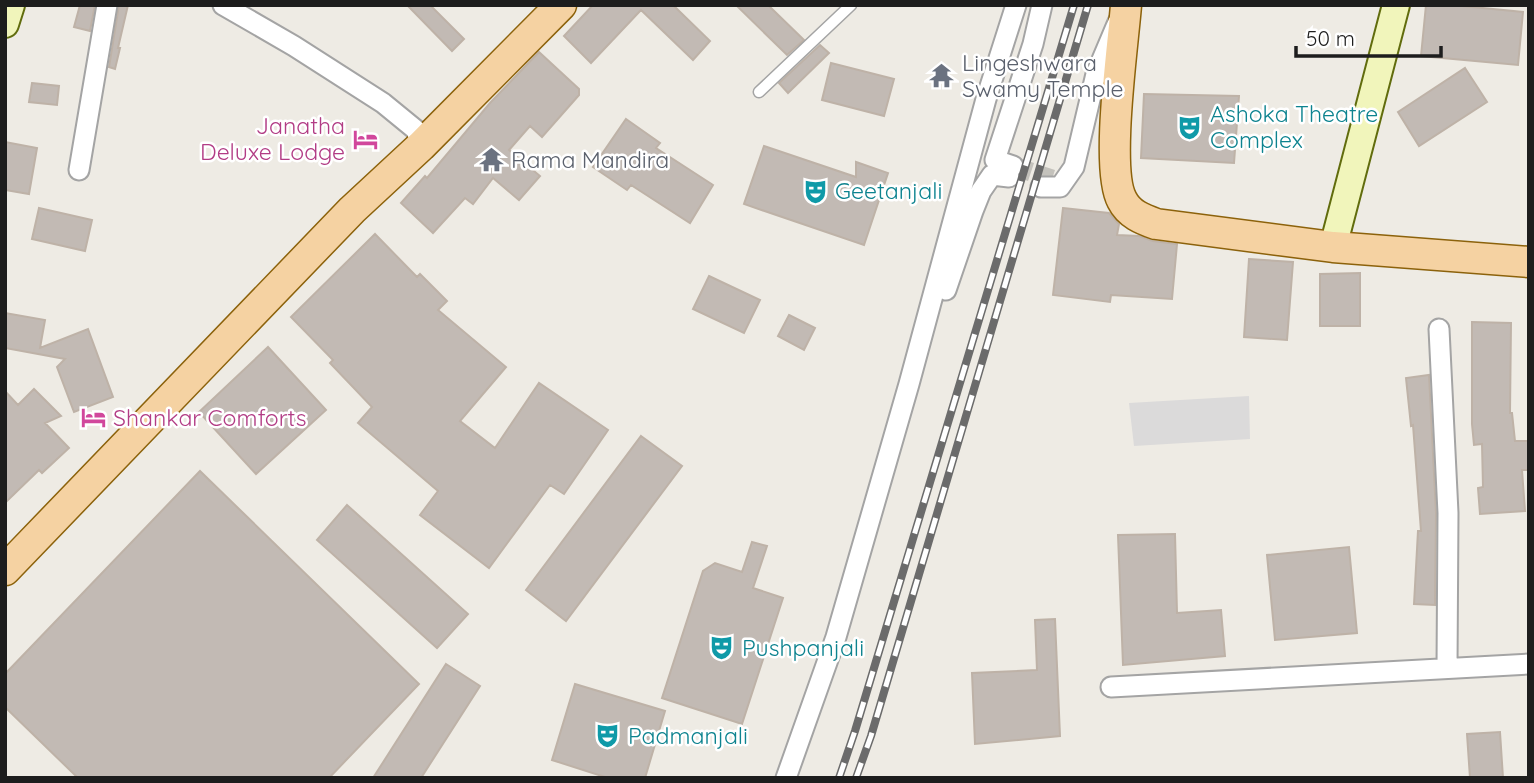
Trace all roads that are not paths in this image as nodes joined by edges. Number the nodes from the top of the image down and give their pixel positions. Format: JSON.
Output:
{"nodes":[{"id":1,"x":10,"y":5,"type":"edge"},
{"id":2,"x":107,"y":5,"type":"edge"},
{"id":3,"x":561,"y":5,"type":"edge"},
{"id":4,"x":851,"y":5,"type":"edge"},
{"id":5,"x":1016,"y":5,"type":"edge"},
{"id":6,"x":1042,"y":5,"type":"edge"},
{"id":7,"x":1125,"y":5,"type":"edge"},
{"id":8,"x":1389,"y":5,"type":"edge"},
{"id":9,"x":225,"y":6,"type":"edge"},
{"id":10,"x":1396,"y":6,"type":"edge"},
{"id":11,"x":5,"y":24,"type":"edge"},
{"id":12,"x":759,"y":92,"type":"dead end"},
{"id":13,"x":421,"y":146,"type":"junction"},
{"id":14,"x":79,"y":170,"type":"dead end"},
{"id":15,"x":1046,"y":183,"type":"dead end"},
{"id":16,"x":1333,"y":247,"type":"junction"},
{"id":17,"x":1529,"y":262,"type":"edge"},
{"id":18,"x":934,"y":292,"type":"junction"},
{"id":19,"x":1439,"y":329,"type":"dead end"},
{"id":20,"x":5,"y":570,"type":"edge"},
{"id":21,"x":1529,"y":664,"type":"edge"},
{"id":22,"x":1447,"y":667,"type":"junction"},
{"id":23,"x":1111,"y":687,"type":"dead end"},
{"id":24,"x":786,"y":778,"type":"edge"}],
"edges":[{"from":1,"to":11,"type":"main road"},
{"from":2,"to":14,"type":"street"},
{"from":3,"to":13,"type":"main road"},
{"from":4,"to":12,"type":"lane"},
{"from":5,"to":18,"type":"street"},
{"from":6,"to":18,"type":"street"},
{"from":7,"to":15,"type":"street"},
{"from":7,"to":16,"type":"main road"},
{"from":8,"to":10,"type":"main road"},
{"from":9,"to":13,"type":"street"},
{"from":10,"to":16,"type":"main road"},
{"from":13,"to":20,"type":"main road"},
{"from":16,"to":17,"type":"main road"},
{"from":18,"to":24,"type":"street"},
{"from":19,"to":22,"type":"street"},
{"from":21,"to":22,"type":"street"},
{"from":22,"to":23,"type":"street"}]}
